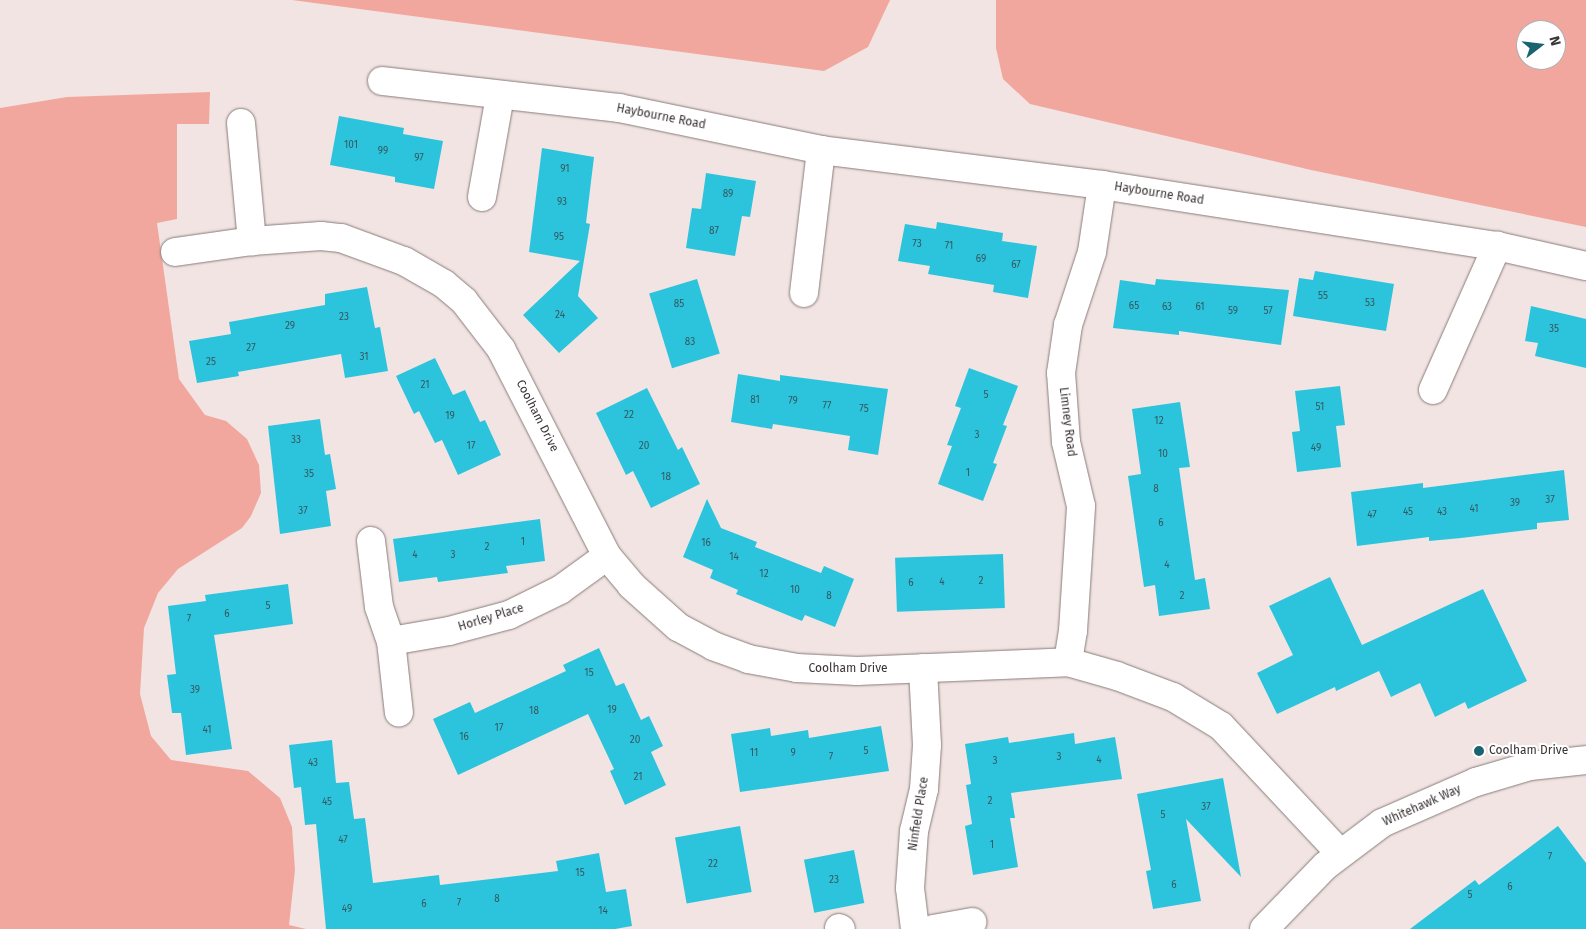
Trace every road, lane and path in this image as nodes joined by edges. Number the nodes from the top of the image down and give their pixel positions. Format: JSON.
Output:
{"nodes":[{"id":1,"x":382,"y":81,"type":"dead end"},
{"id":2,"x":500,"y":96,"type":"junction"},
{"id":3,"x":241,"y":123,"type":"dead end"},
{"id":4,"x":821,"y":150,"type":"junction"},
{"id":5,"x":1102,"y":185,"type":"junction"},
{"id":6,"x":482,"y":198,"type":"dead end"},
{"id":7,"x":252,"y":240,"type":"junction"},
{"id":8,"x":1496,"y":246,"type":"junction"},
{"id":9,"x":174,"y":252,"type":"dead end"},
{"id":10,"x":1586,"y":266,"type":"edge"},
{"id":11,"x":804,"y":293,"type":"dead end"},
{"id":12,"x":1433,"y":390,"type":"dead end"},
{"id":13,"x":371,"y":541,"type":"dead end"},
{"id":14,"x":607,"y":556,"type":"junction"},
{"id":15,"x":391,"y":641,"type":"junction"},
{"id":16,"x":1068,"y":662,"type":"junction"},
{"id":17,"x":923,"y":668,"type":"junction"},
{"id":18,"x":399,"y":713,"type":"dead end"},
{"id":19,"x":1586,"y":760,"type":"edge"},
{"id":20,"x":1340,"y":853,"type":"junction"},
{"id":21,"x":972,"y":922,"type":"dead end"},
{"id":22,"x":916,"y":929,"type":"edge"},
{"id":23,"x":933,"y":929,"type":"edge"},
{"id":24,"x":1264,"y":929,"type":"edge"}],
"edges":[{"from":1,"to":2,"type":"street","name":"Haybourne Road"},
{"from":2,"to":4,"type":"street","name":"Haybourne Road"},
{"from":2,"to":6,"type":"street"},
{"from":3,"to":7,"type":"street"},
{"from":4,"to":5,"type":"street","name":"Haybourne Road"},
{"from":4,"to":11,"type":"street"},
{"from":5,"to":8,"type":"street","name":"Haybourne Road"},
{"from":5,"to":16,"type":"street","name":"Limney Road"},
{"from":7,"to":9,"type":"street","name":"Coolham Drive"},
{"from":7,"to":14,"type":"street","name":"Coolham Drive"},
{"from":8,"to":10,"type":"street","name":"Haybourne Road"},
{"from":8,"to":12,"type":"street"},
{"from":13,"to":15,"type":"street"},
{"from":14,"to":15,"type":"street","name":"Horley Place"},
{"from":14,"to":17,"type":"street","name":"Coolham Drive"},
{"from":15,"to":18,"type":"street"},
{"from":16,"to":17,"type":"street","name":"Coolham Drive"},
{"from":16,"to":20,"type":"street","name":"Coolham Drive"},
{"from":17,"to":22,"type":"street","name":"Ninfield Place"},
{"from":19,"to":20,"type":"street","name":"Whitehawk Way"},
{"from":20,"to":24,"type":"street","name":"Whitehawk Way"},
{"from":21,"to":23,"type":"street"}]}
